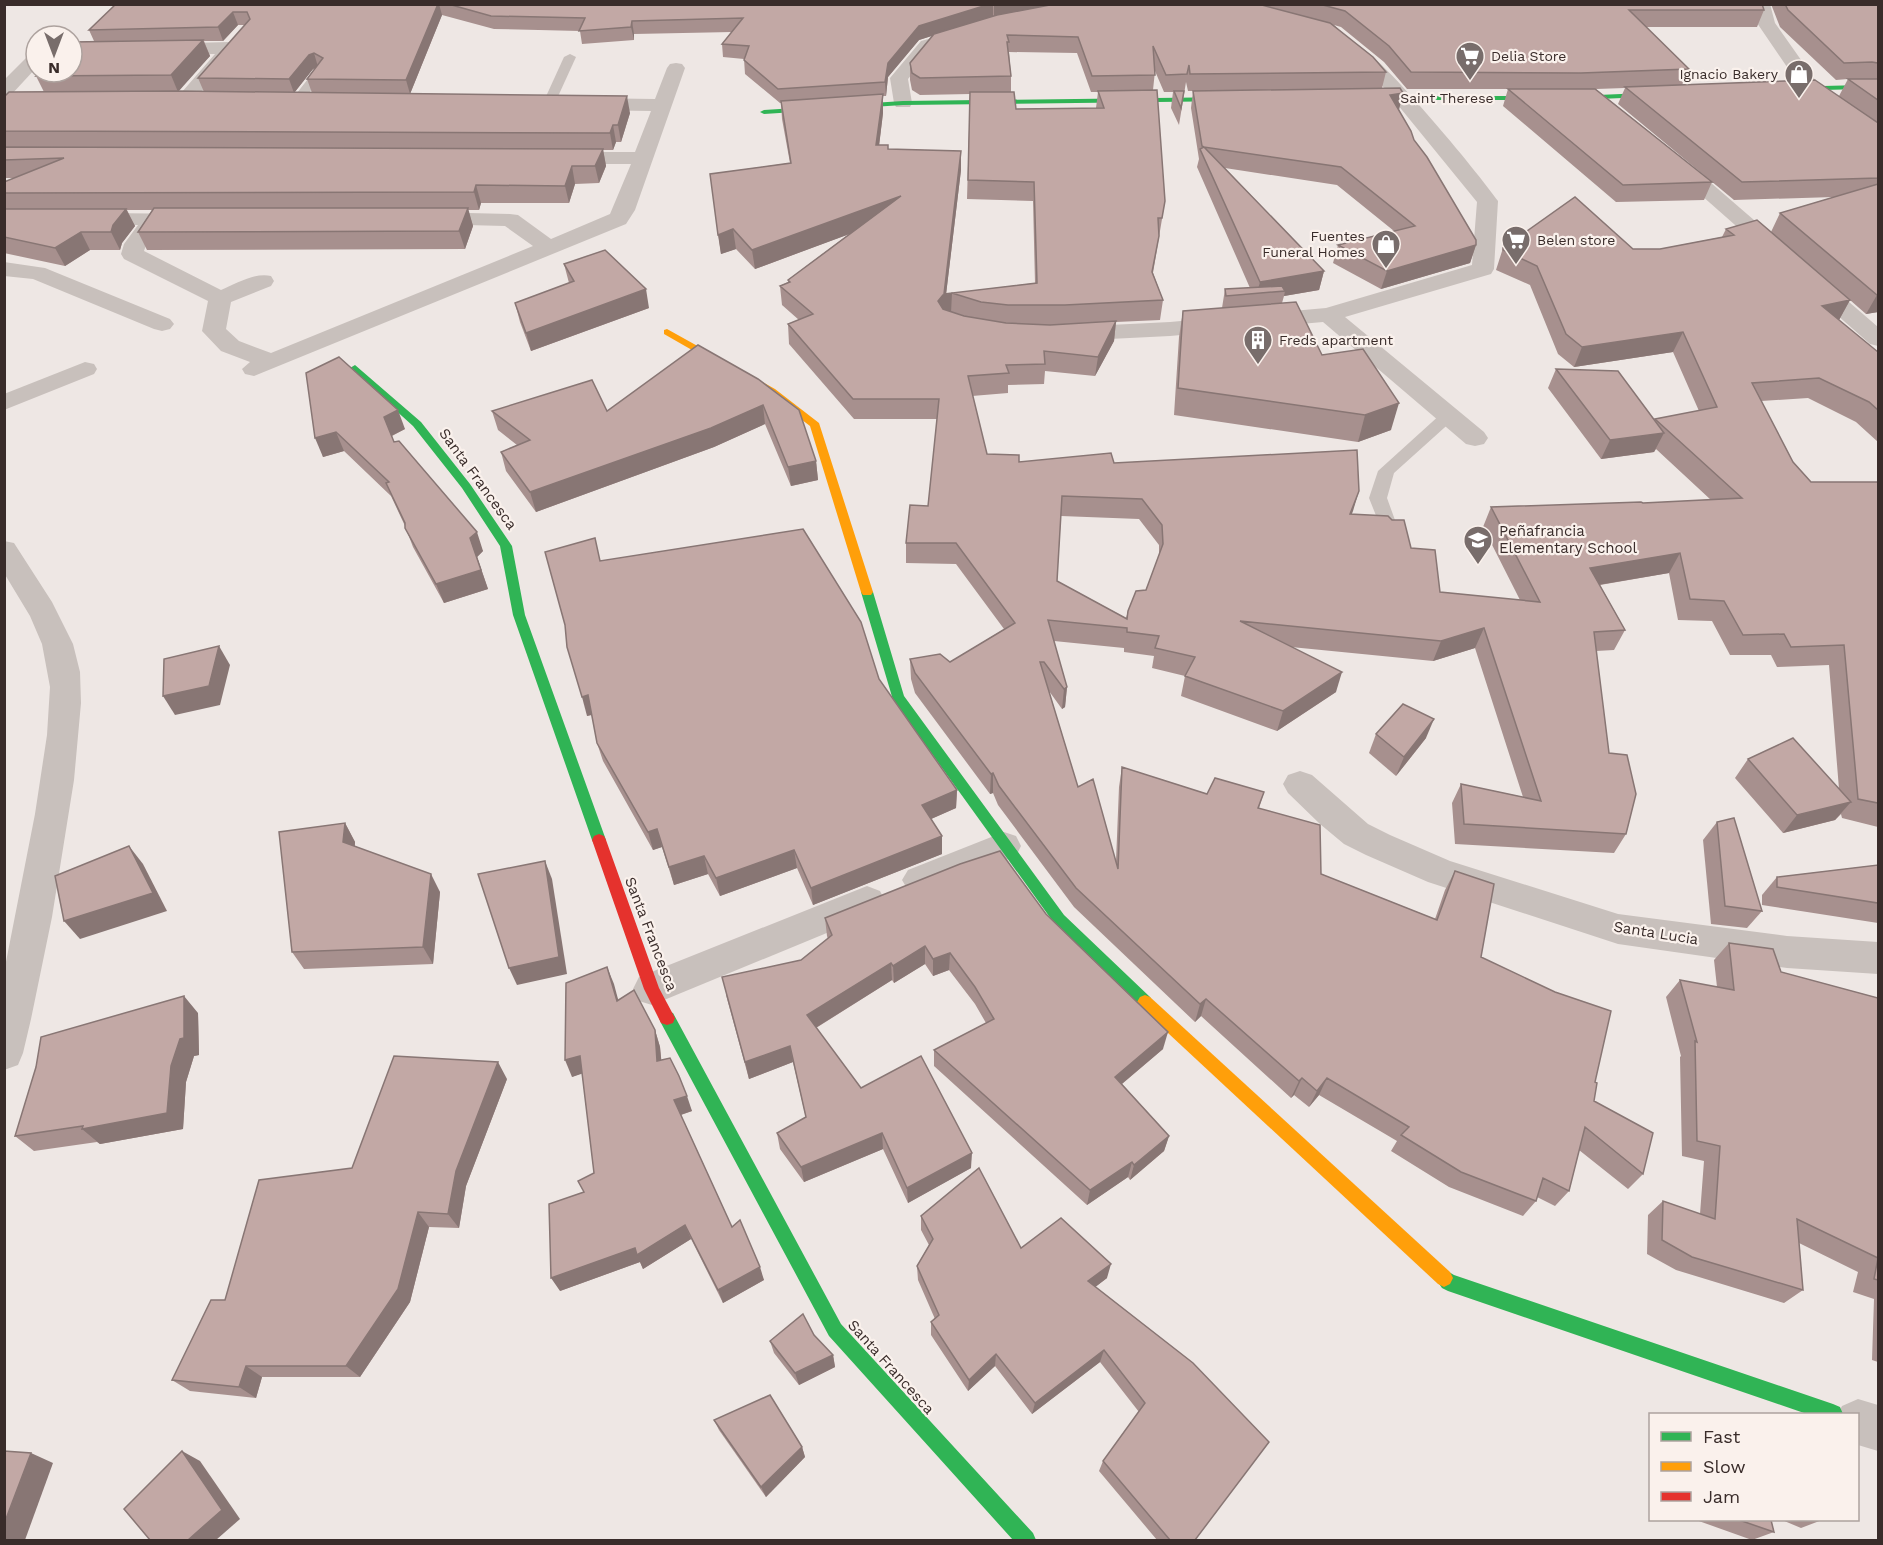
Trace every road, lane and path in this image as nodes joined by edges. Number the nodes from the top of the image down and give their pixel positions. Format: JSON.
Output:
{"nodes":[{"id":1,"x":1761,"y":4,"type":"edge"},
{"id":2,"x":244,"y":30,"type":"edge"},
{"id":3,"x":960,"y":35,"type":"edge"},
{"id":4,"x":1343,"y":40,"type":"edge"},
{"id":5,"x":229,"y":48,"type":"junction"},
{"id":6,"x":84,"y":51,"type":"edge"},
{"id":7,"x":15,"y":52,"type":"dead end"},
{"id":8,"x":24,"y":52,"type":"edge"},
{"id":9,"x":570,"y":57,"type":"dead end"},
{"id":10,"x":676,"y":68,"type":"dead end"},
{"id":11,"x":319,"y":72,"type":"edge"},
{"id":12,"x":24,"y":75,"type":"edge"},
{"id":13,"x":1811,"y":88,"type":"junction"},
{"id":14,"x":1878,"y":89,"type":"edge"},
{"id":15,"x":1765,"y":90,"type":"edge"},
{"id":16,"x":1684,"y":93,"type":"edge"},
{"id":17,"x":8,"y":98,"type":"edge"},
{"id":18,"x":1342,"y":98,"type":"edge"},
{"id":19,"x":1402,"y":98,"type":"junction"},
{"id":20,"x":1595,"y":98,"type":"junction"},
{"id":21,"x":1247,"y":99,"type":"edge"},
{"id":22,"x":160,"y":100,"type":"edge"},
{"id":23,"x":184,"y":100,"type":"junction"},
{"id":24,"x":207,"y":100,"type":"edge"},
{"id":25,"x":275,"y":101,"type":"edge"},
{"id":26,"x":297,"y":101,"type":"junction"},
{"id":27,"x":321,"y":101,"type":"edge"},
{"id":28,"x":525,"y":103,"type":"edge"},
{"id":29,"x":549,"y":103,"type":"junction"},
{"id":30,"x":903,"y":103,"type":"junction"},
{"id":31,"x":663,"y":105,"type":"junction"},
{"id":32,"x":764,"y":112,"type":"dead end"},
{"id":33,"x":1622,"y":119,"type":"edge"},
{"id":34,"x":1878,"y":135,"type":"edge"},
{"id":35,"x":1658,"y":148,"type":"edge"},
{"id":36,"x":535,"y":158,"type":"edge"},
{"id":37,"x":642,"y":158,"type":"junction"},
{"id":38,"x":4,"y":218,"type":"edge"},
{"id":39,"x":409,"y":218,"type":"edge"},
{"id":40,"x":154,"y":219,"type":"junction"},
{"id":41,"x":212,"y":219,"type":"edge"},
{"id":42,"x":549,"y":247,"type":"junction"},
{"id":43,"x":4,"y":269,"type":"edge"},
{"id":44,"x":263,"y":281,"type":"dead end"},
{"id":45,"x":220,"y":298,"type":"junction"},
{"id":46,"x":1328,"y":315,"type":"junction"},
{"id":47,"x":162,"y":324,"type":"dead end"},
{"id":48,"x":667,"y":332,"type":"dead end"},
{"id":49,"x":1047,"y":334,"type":"edge"},
{"id":50,"x":1878,"y":339,"type":"edge"},
{"id":51,"x":355,"y":368,"type":"edge"},
{"id":52,"x":85,"y":369,"type":"dead end"},
{"id":53,"x":4,"y":403,"type":"edge"},
{"id":54,"x":1448,"y":416,"type":"junction"},
{"id":55,"x":1475,"y":438,"type":"dead end"},
{"id":56,"x":1391,"y":534,"type":"edge"},
{"id":57,"x":4,"y":550,"type":"edge"},
{"id":58,"x":1300,"y":784,"type":"dead end"},
{"id":59,"x":1004,"y":846,"type":"junction"},
{"id":60,"x":1878,"y":958,"type":"edge"},
{"id":61,"x":652,"y":989,"type":"junction"},
{"id":62,"x":4,"y":1053,"type":"edge"},
{"id":63,"x":1830,"y":1413,"type":"edge"},
{"id":64,"x":1859,"y":1423,"type":"edge"},
{"id":65,"x":1878,"y":1428,"type":"edge"},
{"id":66,"x":1026,"y":1540,"type":"edge"}],
"edges":[{"from":1,"to":13,"type":"street"},
{"from":2,"to":5,"type":"street"},
{"from":3,"to":30,"type":"street"},
{"from":4,"to":19,"type":"street"},
{"from":5,"to":6,"type":"street"},
{"from":5,"to":23,"type":"street"},
{"from":7,"to":8,"type":"street"},
{"from":9,"to":29,"type":"lane"},
{"from":10,"to":31,"type":"street"},
{"from":11,"to":26,"type":"lane"},
{"from":12,"to":17,"type":"street"},
{"from":13,"to":14,"type":"street"},
{"from":13,"to":15,"type":"street"},
{"from":13,"to":34,"type":"street"},
{"from":16,"to":20,"type":"street","name":"Saint Therese"},
{"from":18,"to":19,"type":"street","name":"Saint Therese"},
{"from":19,"to":20,"type":"street","name":"Saint Therese"},
{"from":19,"to":46,"type":"street"},
{"from":20,"to":33,"type":"street"},
{"from":21,"to":30,"type":"street"},
{"from":22,"to":23,"type":"street"},
{"from":23,"to":24,"type":"street"},
{"from":25,"to":26,"type":"street"},
{"from":26,"to":27,"type":"street"},
{"from":28,"to":29,"type":"street"},
{"from":29,"to":31,"type":"street"},
{"from":30,"to":32,"type":"street"},
{"from":31,"to":37,"type":"street"},
{"from":35,"to":50,"type":"street"},
{"from":36,"to":37,"type":"street"},
{"from":37,"to":42,"type":"street"},
{"from":38,"to":40,"type":"street"},
{"from":39,"to":42,"type":"street"},
{"from":40,"to":41,"type":"street"},
{"from":40,"to":45,"type":"street"},
{"from":42,"to":45,"type":"street"},
{"from":43,"to":47,"type":"street"},
{"from":44,"to":45,"type":"street"},
{"from":46,"to":49,"type":"street"},
{"from":46,"to":54,"type":"street"},
{"from":48,"to":59,"type":"street"},
{"from":51,"to":61,"type":"street","name":"Santa Francesca"},
{"from":52,"to":53,"type":"street"},
{"from":54,"to":55,"type":"street"},
{"from":54,"to":56,"type":"lane"},
{"from":57,"to":62,"type":"street"},
{"from":58,"to":60,"type":"street","name":"Santa Lucia"},
{"from":59,"to":61,"type":"street"},
{"from":59,"to":63,"type":"street"},
{"from":61,"to":66,"type":"street","name":"Santa Francesca"},
{"from":64,"to":65,"type":"street"}]}
